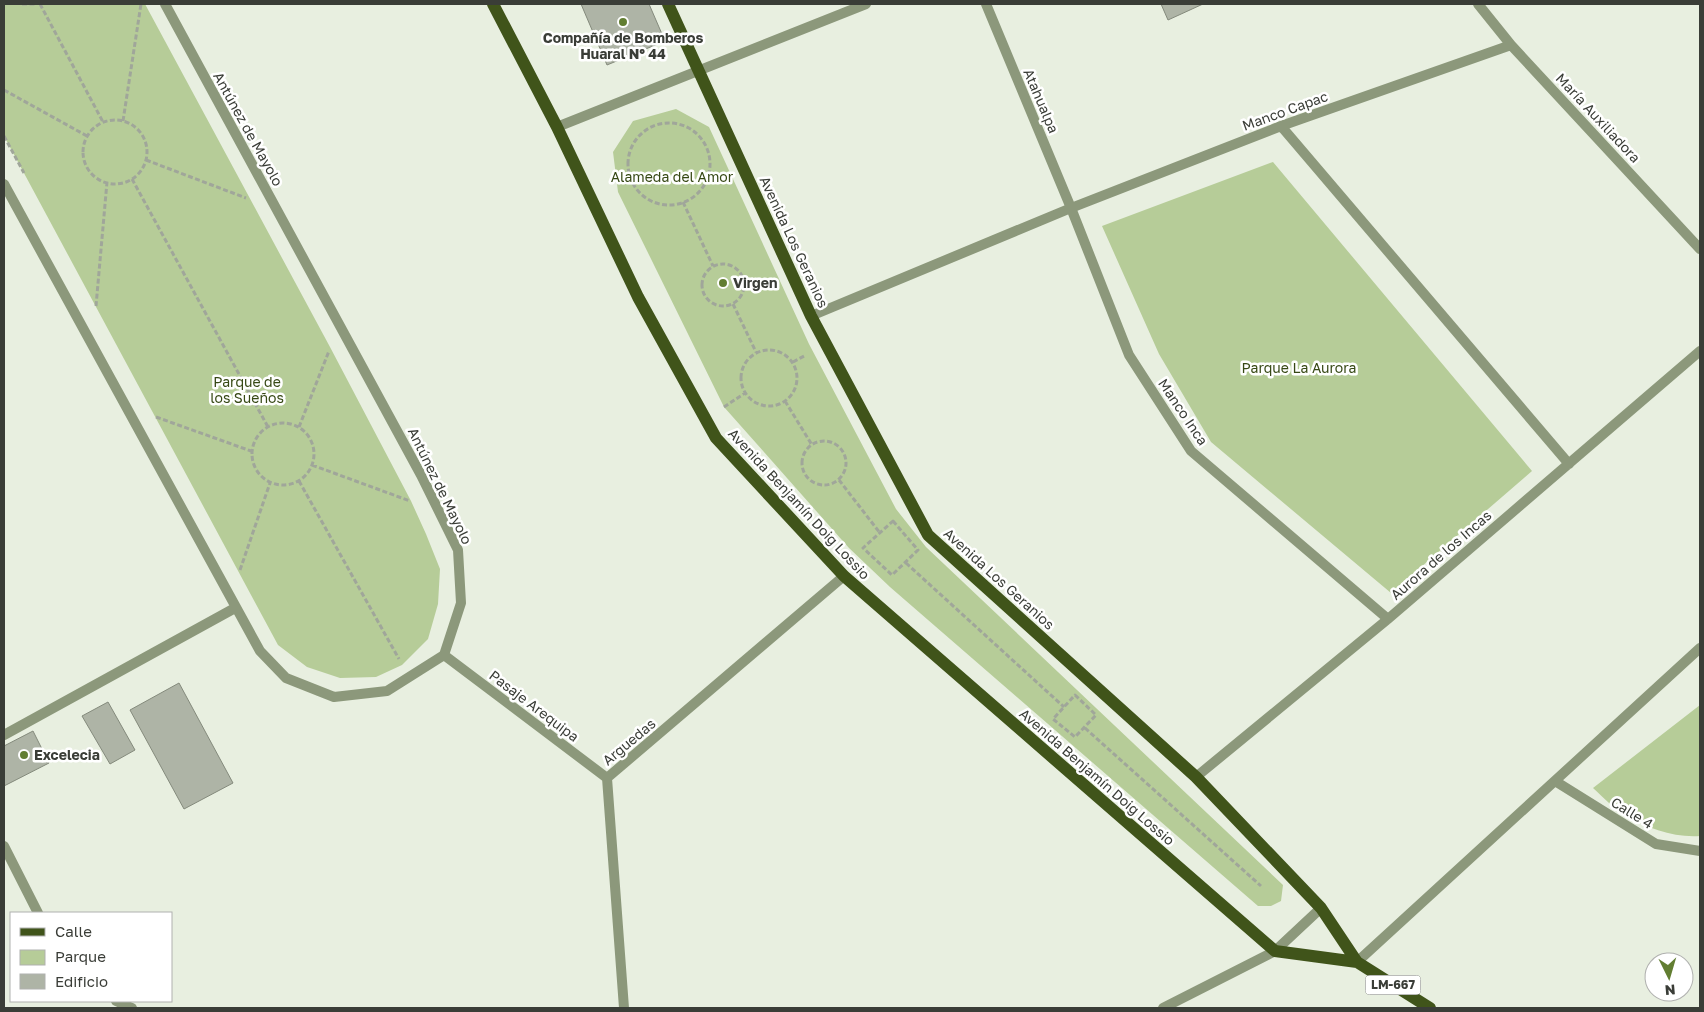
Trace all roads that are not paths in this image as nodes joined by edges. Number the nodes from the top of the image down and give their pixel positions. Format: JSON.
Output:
{"nodes":[{"id":1,"x":165,"y":4,"type":"edge"},
{"id":2,"x":493,"y":4,"type":"edge"},
{"id":3,"x":668,"y":4,"type":"edge"},
{"id":4,"x":866,"y":4,"type":"edge"},
{"id":5,"x":986,"y":4,"type":"edge"},
{"id":6,"x":1478,"y":4,"type":"edge"},
{"id":7,"x":1511,"y":45,"type":"junction"},
{"id":8,"x":698,"y":70,"type":"junction"},
{"id":9,"x":1281,"y":126,"type":"junction"},
{"id":10,"x":557,"y":127,"type":"junction"},
{"id":11,"x":4,"y":184,"type":"edge"},
{"id":12,"x":1071,"y":208,"type":"junction"},
{"id":13,"x":1700,"y":248,"type":"edge"},
{"id":14,"x":811,"y":316,"type":"junction"},
{"id":15,"x":1700,"y":351,"type":"edge"},
{"id":16,"x":1569,"y":464,"type":"junction"},
{"id":17,"x":844,"y":576,"type":"junction"},
{"id":18,"x":235,"y":608,"type":"junction"},
{"id":19,"x":1388,"y":619,"type":"junction"},
{"id":20,"x":1700,"y":648,"type":"edge"},
{"id":21,"x":444,"y":655,"type":"junction"},
{"id":22,"x":4,"y":735,"type":"edge"},
{"id":23,"x":1196,"y":777,"type":"junction"},
{"id":24,"x":607,"y":778,"type":"junction"},
{"id":25,"x":1555,"y":781,"type":"junction"},
{"id":26,"x":4,"y":846,"type":"edge"},
{"id":27,"x":1700,"y":852,"type":"edge"},
{"id":28,"x":1321,"y":908,"type":"junction"},
{"id":29,"x":37,"y":912,"type":"edge"},
{"id":30,"x":1274,"y":951,"type":"junction"},
{"id":31,"x":1357,"y":962,"type":"junction"},
{"id":32,"x":118,"y":1002,"type":"edge"},
{"id":33,"x":132,"y":1008,"type":"edge"},
{"id":34,"x":624,"y":1008,"type":"edge"},
{"id":35,"x":1163,"y":1008,"type":"edge"},
{"id":36,"x":1430,"y":1008,"type":"edge"}],
"edges":[{"from":1,"to":21,"type":"street","name":"Antúnez de Mayolo"},
{"from":2,"to":10,"type":"main road","name":"Avenida Benjamín Doig Lossio"},
{"from":3,"to":8,"type":"main road","name":"Avenida Los Geranios"},
{"from":4,"to":8,"type":"street"},
{"from":5,"to":12,"type":"street","name":"Atahualpa"},
{"from":6,"to":7,"type":"street","name":"María Auxiliadora"},
{"from":7,"to":9,"type":"street","name":"Manco Capac"},
{"from":7,"to":13,"type":"street","name":"María Auxiliadora"},
{"from":8,"to":10,"type":"street"},
{"from":8,"to":14,"type":"main road","name":"Avenida Los Geranios"},
{"from":9,"to":12,"type":"street","name":"Manco Capac"},
{"from":9,"to":16,"type":"street"},
{"from":10,"to":17,"type":"main road","name":"Avenida Benjamín Doig Lossio"},
{"from":11,"to":18,"type":"street"},
{"from":12,"to":14,"type":"street","name":"Manco Capac"},
{"from":12,"to":19,"type":"street","name":"Manco Inca"},
{"from":14,"to":23,"type":"main road","name":"Avenida Los Geranios"},
{"from":15,"to":16,"type":"street","name":"Aurora de los Incas"},
{"from":16,"to":19,"type":"street","name":"Aurora de los Incas"},
{"from":17,"to":24,"type":"street","name":"Arguedas"},
{"from":17,"to":30,"type":"main road","name":"Avenida Benjamín Doig Lossio"},
{"from":18,"to":21,"type":"street"},
{"from":18,"to":22,"type":"street"},
{"from":19,"to":23,"type":"street","name":"Aurora de los Incas"},
{"from":20,"to":25,"type":"street"},
{"from":21,"to":24,"type":"street","name":"Pasaje Arequipa"},
{"from":23,"to":28,"type":"main road","name":"Avenida Los Geranios"},
{"from":24,"to":34,"type":"street","name":"Arguedas"},
{"from":25,"to":27,"type":"street","name":"Calle 4"},
{"from":25,"to":31,"type":"street"},
{"from":26,"to":29,"type":"street"},
{"from":28,"to":30,"type":"street"},
{"from":28,"to":31,"type":"main road","name":"Avenida Los Geranios"},
{"from":30,"to":31,"type":"main road","name":"Avenida Los Geranios","number":"LM-667"},
{"from":30,"to":35,"type":"street"},
{"from":31,"to":36,"type":"main road","name":"Avenida Los Geranios","number":"LM-667"},
{"from":32,"to":33,"type":"street"}]}
